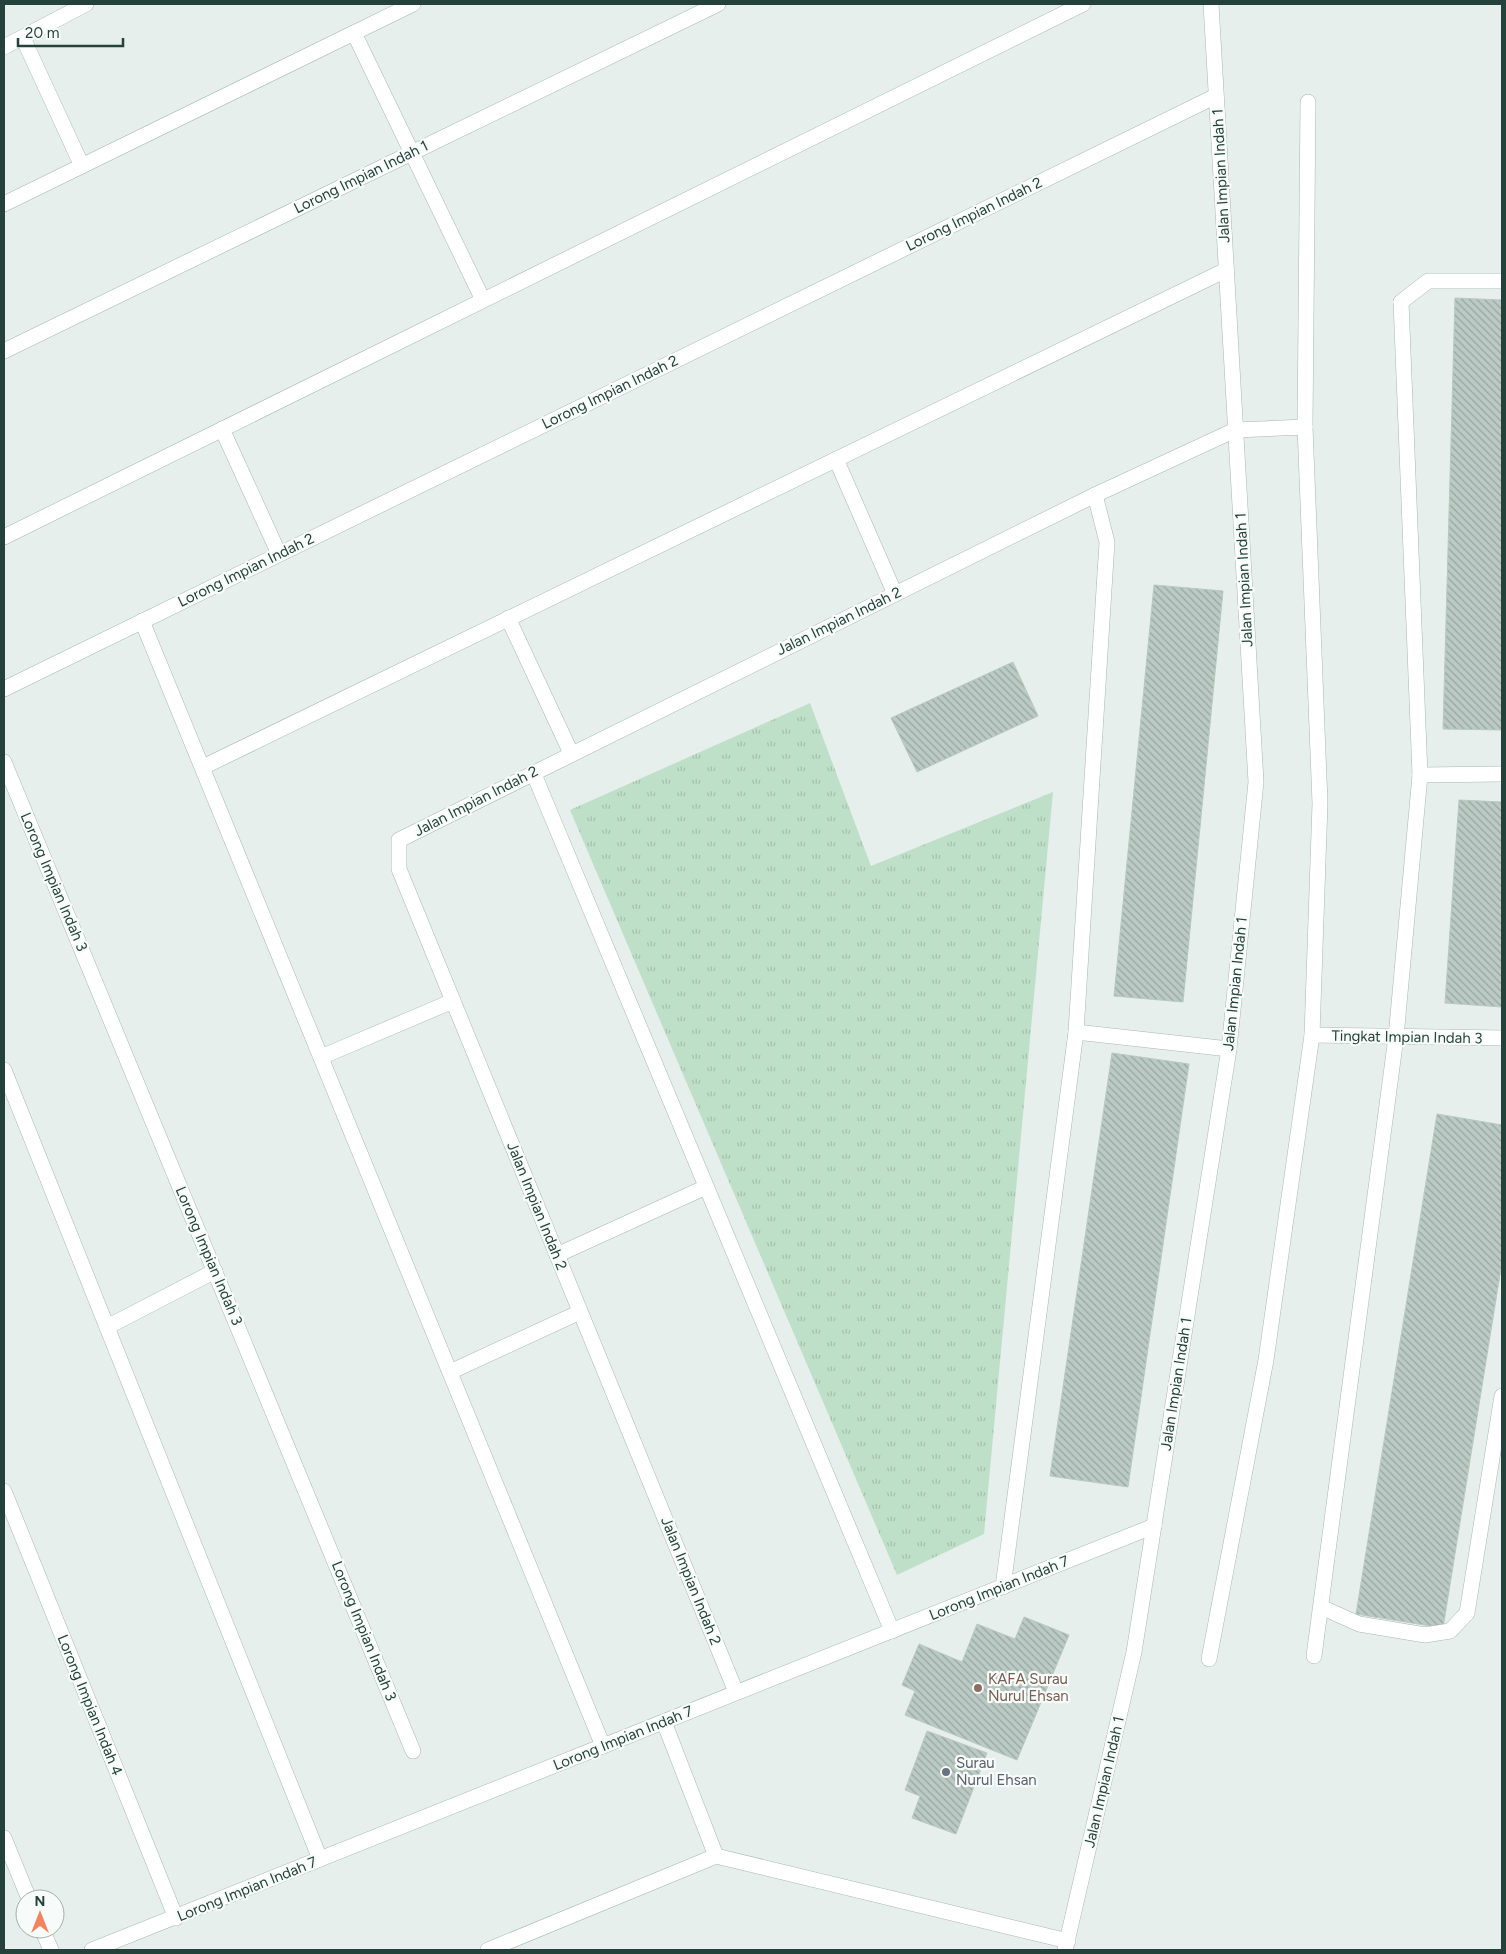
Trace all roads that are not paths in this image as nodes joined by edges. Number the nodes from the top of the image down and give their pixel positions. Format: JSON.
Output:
{"nodes":[{"id":1,"x":86,"y":4,"type":"edge"},
{"id":2,"x":413,"y":4,"type":"edge"},
{"id":3,"x":718,"y":4,"type":"edge"},
{"id":4,"x":1083,"y":4,"type":"edge"},
{"id":5,"x":1211,"y":4,"type":"edge"},
{"id":6,"x":354,"y":33,"type":"junction"},
{"id":7,"x":23,"y":38,"type":"junction"},
{"id":8,"x":4,"y":47,"type":"edge"},
{"id":9,"x":1216,"y":96,"type":"junction"},
{"id":10,"x":1308,"y":102,"type":"dead end"},
{"id":11,"x":412,"y":152,"type":"junction"},
{"id":12,"x":82,"y":166,"type":"junction"},
{"id":13,"x":4,"y":204,"type":"edge"},
{"id":14,"x":1226,"y":270,"type":"junction"},
{"id":15,"x":1502,"y":281,"type":"edge"},
{"id":16,"x":483,"y":300,"type":"junction"},
{"id":17,"x":4,"y":351,"type":"edge"},
{"id":18,"x":1305,"y":428,"type":"junction"},
{"id":19,"x":222,"y":429,"type":"junction"},
{"id":20,"x":1236,"y":430,"type":"junction"},
{"id":21,"x":836,"y":459,"type":"junction"},
{"id":22,"x":1095,"y":495,"type":"junction"},
{"id":23,"x":4,"y":537,"type":"edge"},
{"id":24,"x":278,"y":554,"type":"junction"},
{"id":25,"x":895,"y":594,"type":"junction"},
{"id":26,"x":508,"y":618,"type":"junction"},
{"id":27,"x":142,"y":621,"type":"junction"},
{"id":28,"x":4,"y":689,"type":"edge"},
{"id":29,"x":571,"y":753,"type":"junction"},
{"id":30,"x":4,"y":762,"type":"edge"},
{"id":31,"x":203,"y":767,"type":"junction"},
{"id":32,"x":533,"y":772,"type":"junction"},
{"id":33,"x":1502,"y":774,"type":"edge"},
{"id":34,"x":1420,"y":775,"type":"junction"},
{"id":35,"x":453,"y":1001,"type":"junction"},
{"id":36,"x":1076,"y":1032,"type":"junction"},
{"id":37,"x":1312,"y":1035,"type":"junction"},
{"id":38,"x":1396,"y":1036,"type":"junction"},
{"id":39,"x":1502,"y":1038,"type":"edge"},
{"id":40,"x":1228,"y":1049,"type":"junction"},
{"id":41,"x":322,"y":1057,"type":"junction"},
{"id":42,"x":4,"y":1070,"type":"edge"},
{"id":43,"x":706,"y":1187,"type":"junction"},
{"id":44,"x":557,"y":1255,"type":"junction"},
{"id":45,"x":215,"y":1271,"type":"junction"},
{"id":46,"x":580,"y":1312,"type":"junction"},
{"id":47,"x":107,"y":1327,"type":"junction"},
{"id":48,"x":450,"y":1372,"type":"junction"},
{"id":49,"x":1502,"y":1396,"type":"edge"},
{"id":50,"x":4,"y":1491,"type":"edge"},
{"id":51,"x":1154,"y":1526,"type":"junction"},
{"id":52,"x":1003,"y":1586,"type":"junction"},
{"id":53,"x":1321,"y":1607,"type":"junction"},
{"id":54,"x":892,"y":1630,"type":"junction"},
{"id":55,"x":1314,"y":1656,"type":"dead end"},
{"id":56,"x":1209,"y":1659,"type":"dead end"},
{"id":57,"x":736,"y":1692,"type":"junction"},
{"id":58,"x":664,"y":1722,"type":"junction"},
{"id":59,"x":603,"y":1746,"type":"junction"},
{"id":60,"x":413,"y":1751,"type":"dead end"},
{"id":61,"x":4,"y":1838,"type":"edge"},
{"id":62,"x":716,"y":1856,"type":"junction"},
{"id":63,"x":320,"y":1859,"type":"junction"},
{"id":64,"x":25,"y":1889,"type":"edge"},
{"id":65,"x":176,"y":1918,"type":"junction"},
{"id":66,"x":1067,"y":1946,"type":"edge"},
{"id":67,"x":92,"y":1950,"type":"edge"},
{"id":68,"x":488,"y":1950,"type":"edge"}],
"edges":[{"from":1,"to":7,"type":"street"},
{"from":2,"to":6,"type":"street"},
{"from":3,"to":11,"type":"street","name":"Lorong Impian Indah 1"},
{"from":4,"to":16,"type":"street"},
{"from":5,"to":9,"type":"street","name":"Jalan Impian Indah 1"},
{"from":6,"to":11,"type":"street"},
{"from":6,"to":12,"type":"street"},
{"from":7,"to":8,"type":"street"},
{"from":7,"to":12,"type":"street"},
{"from":9,"to":14,"type":"street","name":"Jalan Impian Indah 1"},
{"from":9,"to":24,"type":"street","name":"Lorong Impian Indah 2"},
{"from":10,"to":18,"type":"street"},
{"from":11,"to":16,"type":"street"},
{"from":11,"to":17,"type":"street","name":"Lorong Impian Indah 1"},
{"from":12,"to":13,"type":"street"},
{"from":14,"to":20,"type":"street","name":"Jalan Impian Indah 1"},
{"from":14,"to":21,"type":"street"},
{"from":15,"to":34,"type":"street"},
{"from":16,"to":19,"type":"street"},
{"from":18,"to":20,"type":"street","name":"Jalan Impian Indah 2"},
{"from":18,"to":37,"type":"street"},
{"from":19,"to":23,"type":"street"},
{"from":19,"to":24,"type":"street"},
{"from":20,"to":22,"type":"street","name":"Jalan Impian Indah 2"},
{"from":20,"to":40,"type":"street","name":"Jalan Impian Indah 1"},
{"from":21,"to":25,"type":"street"},
{"from":21,"to":26,"type":"street"},
{"from":22,"to":25,"type":"street","name":"Jalan Impian Indah 2"},
{"from":22,"to":36,"type":"street"},
{"from":24,"to":27,"type":"street","name":"Lorong Impian Indah 2"},
{"from":25,"to":29,"type":"street","name":"Jalan Impian Indah 2"},
{"from":26,"to":29,"type":"street"},
{"from":26,"to":31,"type":"street"},
{"from":27,"to":28,"type":"street","name":"Lorong Impian Indah 2"},
{"from":27,"to":31,"type":"street"},
{"from":29,"to":32,"type":"street","name":"Jalan Impian Indah 2"},
{"from":30,"to":45,"type":"street","name":"Lorong Impian Indah 3"},
{"from":31,"to":41,"type":"street"},
{"from":32,"to":35,"type":"street","name":"Jalan Impian Indah 2"},
{"from":32,"to":43,"type":"street"},
{"from":33,"to":34,"type":"street"},
{"from":34,"to":38,"type":"street"},
{"from":35,"to":41,"type":"street"},
{"from":35,"to":44,"type":"street","name":"Jalan Impian Indah 2"},
{"from":36,"to":40,"type":"street"},
{"from":36,"to":52,"type":"street"},
{"from":37,"to":38,"type":"street","name":"Tingkat Impian Indah 3"},
{"from":37,"to":56,"type":"street"},
{"from":38,"to":39,"type":"street","name":"Tingkat Impian Indah 3"},
{"from":38,"to":53,"type":"street"},
{"from":40,"to":51,"type":"street","name":"Jalan Impian Indah 1"},
{"from":41,"to":48,"type":"street"},
{"from":42,"to":47,"type":"street"},
{"from":43,"to":44,"type":"street"},
{"from":43,"to":54,"type":"street"},
{"from":44,"to":46,"type":"street","name":"Jalan Impian Indah 2"},
{"from":45,"to":47,"type":"street"},
{"from":45,"to":60,"type":"street","name":"Lorong Impian Indah 3"},
{"from":46,"to":48,"type":"street"},
{"from":46,"to":57,"type":"street","name":"Jalan Impian Indah 2"},
{"from":47,"to":63,"type":"street"},
{"from":48,"to":59,"type":"street"},
{"from":49,"to":53,"type":"street"},
{"from":50,"to":65,"type":"street","name":"Lorong Impian Indah 4"},
{"from":51,"to":52,"type":"street","name":"Lorong Impian Indah 7"},
{"from":51,"to":66,"type":"street","name":"Jalan Impian Indah 1"},
{"from":52,"to":54,"type":"street","name":"Lorong Impian Indah 7"},
{"from":53,"to":55,"type":"street"},
{"from":54,"to":57,"type":"street","name":"Lorong Impian Indah 7"},
{"from":57,"to":58,"type":"street","name":"Lorong Impian Indah 7"},
{"from":58,"to":59,"type":"street","name":"Lorong Impian Indah 7"},
{"from":58,"to":62,"type":"street"},
{"from":59,"to":63,"type":"street","name":"Lorong Impian Indah 7"},
{"from":61,"to":64,"type":"street"},
{"from":62,"to":66,"type":"street"},
{"from":62,"to":68,"type":"street"},
{"from":63,"to":65,"type":"street","name":"Lorong Impian Indah 7"},
{"from":65,"to":67,"type":"street","name":"Lorong Impian Indah 7"}]}
